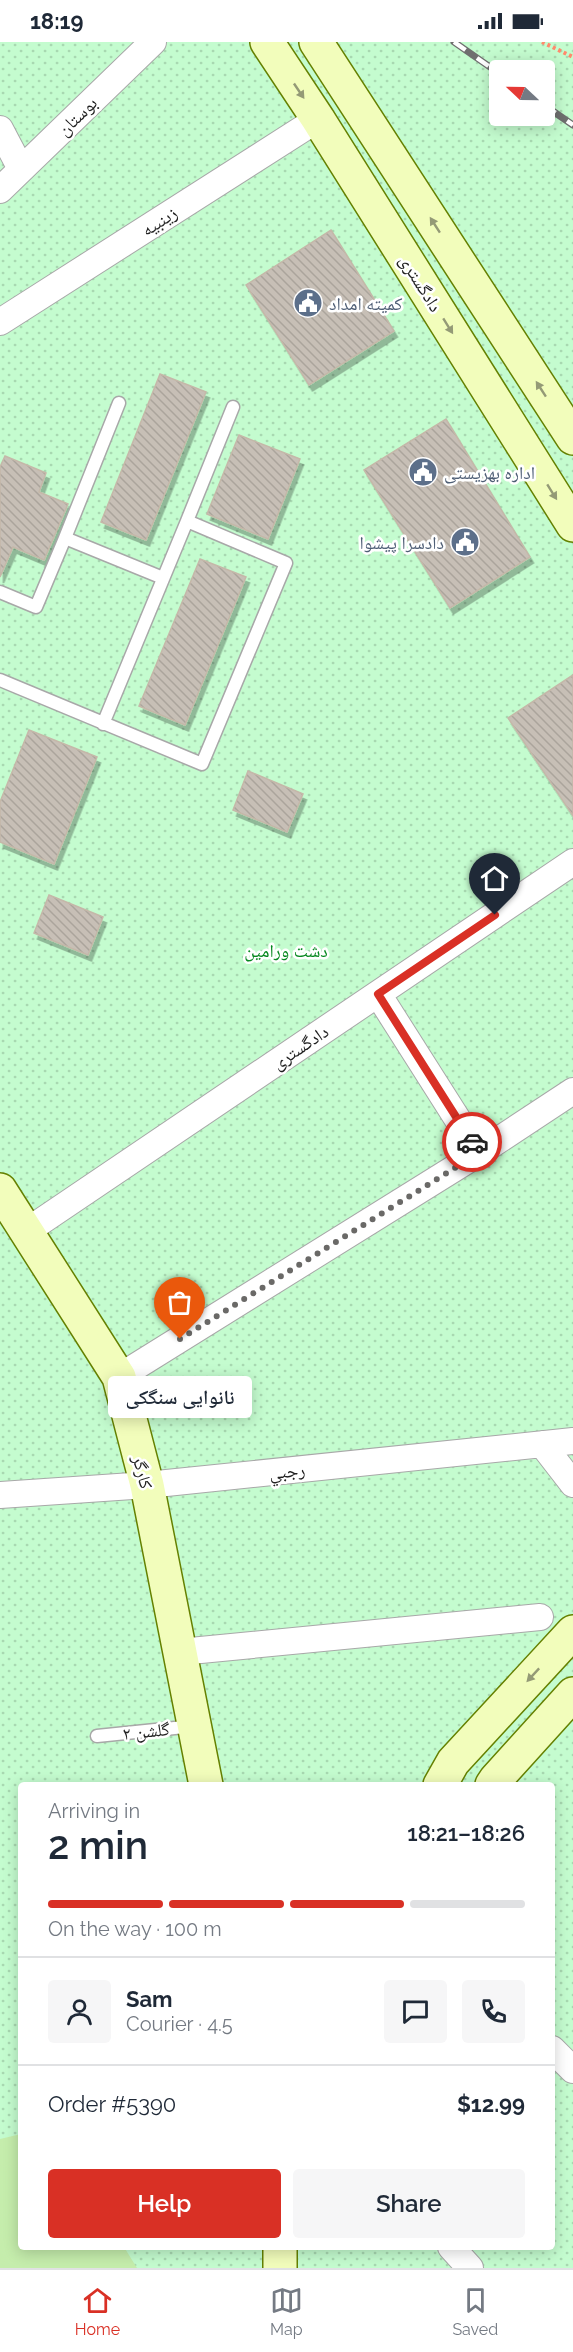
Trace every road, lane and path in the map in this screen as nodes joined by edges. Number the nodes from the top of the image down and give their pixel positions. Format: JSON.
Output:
{"nodes":[{"id":1,"x":153,"y":42,"type":"edge"},
{"id":2,"x":267,"y":42,"type":"edge"},
{"id":3,"x":316,"y":42,"type":"edge"},
{"id":4,"x":542,"y":42,"type":"edge"},
{"id":5,"x":573,"y":57,"type":"edge"},
{"id":6,"x":318,"y":119,"type":"junction"},
{"id":7,"x":0,"y":129,"type":"edge"},
{"id":8,"x":21,"y":170,"type":"junction"},
{"id":9,"x":0,"y":190,"type":"edge"},
{"id":10,"x":0,"y":322,"type":"edge"},
{"id":11,"x":119,"y":403,"type":"dead end"},
{"id":12,"x":232,"y":407,"type":"dead end"},
{"id":13,"x":573,"y":438,"type":"edge"},
{"id":14,"x":187,"y":521,"type":"junction"},
{"id":15,"x":573,"y":525,"type":"edge"},
{"id":16,"x":65,"y":538,"type":"junction"},
{"id":17,"x":163,"y":578,"type":"junction"},
{"id":18,"x":0,"y":592,"type":"edge"},
{"id":19,"x":0,"y":680,"type":"edge"},
{"id":20,"x":103,"y":724,"type":"junction"},
{"id":21,"x":573,"y":862,"type":"edge"},
{"id":22,"x":378,"y":994,"type":"junction"},
{"id":23,"x":573,"y":1091,"type":"edge"},
{"id":24,"x":479,"y":1153,"type":"junction"},
{"id":25,"x":0,"y":1190,"type":"edge"},
{"id":26,"x":27,"y":1231,"type":"junction"},
{"id":27,"x":119,"y":1377,"type":"junction"},
{"id":28,"x":573,"y":1441,"type":"edge"},
{"id":29,"x":542,"y":1444,"type":"junction"},
{"id":30,"x":573,"y":1484,"type":"edge"},
{"id":31,"x":147,"y":1485,"type":"junction"},
{"id":32,"x":0,"y":1495,"type":"edge"},
{"id":33,"x":540,"y":1617,"type":"dead end"},
{"id":34,"x":573,"y":1632,"type":"edge"},
{"id":35,"x":180,"y":1652,"type":"junction"},
{"id":36,"x":573,"y":1694,"type":"edge"},
{"id":37,"x":195,"y":1726,"type":"junction"},
{"id":38,"x":97,"y":1736,"type":"dead end"},
{"id":39,"x":206,"y":1782,"type":"edge"},
{"id":40,"x":442,"y":1782,"type":"edge"},
{"id":41,"x":494,"y":1782,"type":"edge"},
{"id":42,"x":555,"y":2052,"type":"edge"},
{"id":43,"x":573,"y":2070,"type":"edge"},
{"id":44,"x":280,"y":2250,"type":"edge"},
{"id":45,"x":280,"y":2268,"type":"edge"}],
"edges":[{"from":1,"to":8,"type":"street","name":"بوستان"},
{"from":2,"to":6,"type":"main road","name":"دادگستری","one_way":true},
{"from":13,"to":3,"type":"main road","one_way":true},
{"from":4,"to":5,"type":"path"},
{"from":6,"to":10,"type":"street","name":"زينبيه"},
{"from":6,"to":15,"type":"main road","name":"دادگستری","one_way":true},
{"from":7,"to":8,"type":"street"},
{"from":8,"to":9,"type":"street","name":"بوستان"},
{"from":11,"to":16,"type":"lane"},
{"from":12,"to":14,"type":"lane"},
{"from":14,"to":17,"type":"lane"},
{"from":14,"to":20,"type":"lane"},
{"from":16,"to":17,"type":"lane"},
{"from":16,"to":18,"type":"lane"},
{"from":17,"to":20,"type":"lane"},
{"from":19,"to":20,"type":"lane"},
{"from":21,"to":22,"type":"street","name":"دادگستری"},
{"from":22,"to":24,"type":"street"},
{"from":22,"to":26,"type":"street","name":"دادگستری"},
{"from":23,"to":24,"type":"street"},
{"from":24,"to":27,"type":"street"},
{"from":25,"to":26,"type":"main road","name":"کارگر"},
{"from":26,"to":27,"type":"main road","name":"کارگر"},
{"from":27,"to":31,"type":"main road","name":"کارگر"},
{"from":28,"to":29,"type":"street","name":"رجبي"},
{"from":29,"to":30,"type":"street"},
{"from":29,"to":31,"type":"street","name":"رجبي"},
{"from":31,"to":32,"type":"street","name":"رجبي"},
{"from":31,"to":35,"type":"main road","name":"کارگر"},
{"from":33,"to":35,"type":"street"},
{"from":34,"to":40,"type":"main road","one_way":true},
{"from":35,"to":37,"type":"main road","name":"کارگر"},
{"from":36,"to":41,"type":"main road"},
{"from":37,"to":38,"type":"lane","name":"گلشن ۲"},
{"from":37,"to":39,"type":"main road","name":"کارگر"},
{"from":42,"to":43,"type":"street"},
{"from":44,"to":45,"type":"main road"}]}
